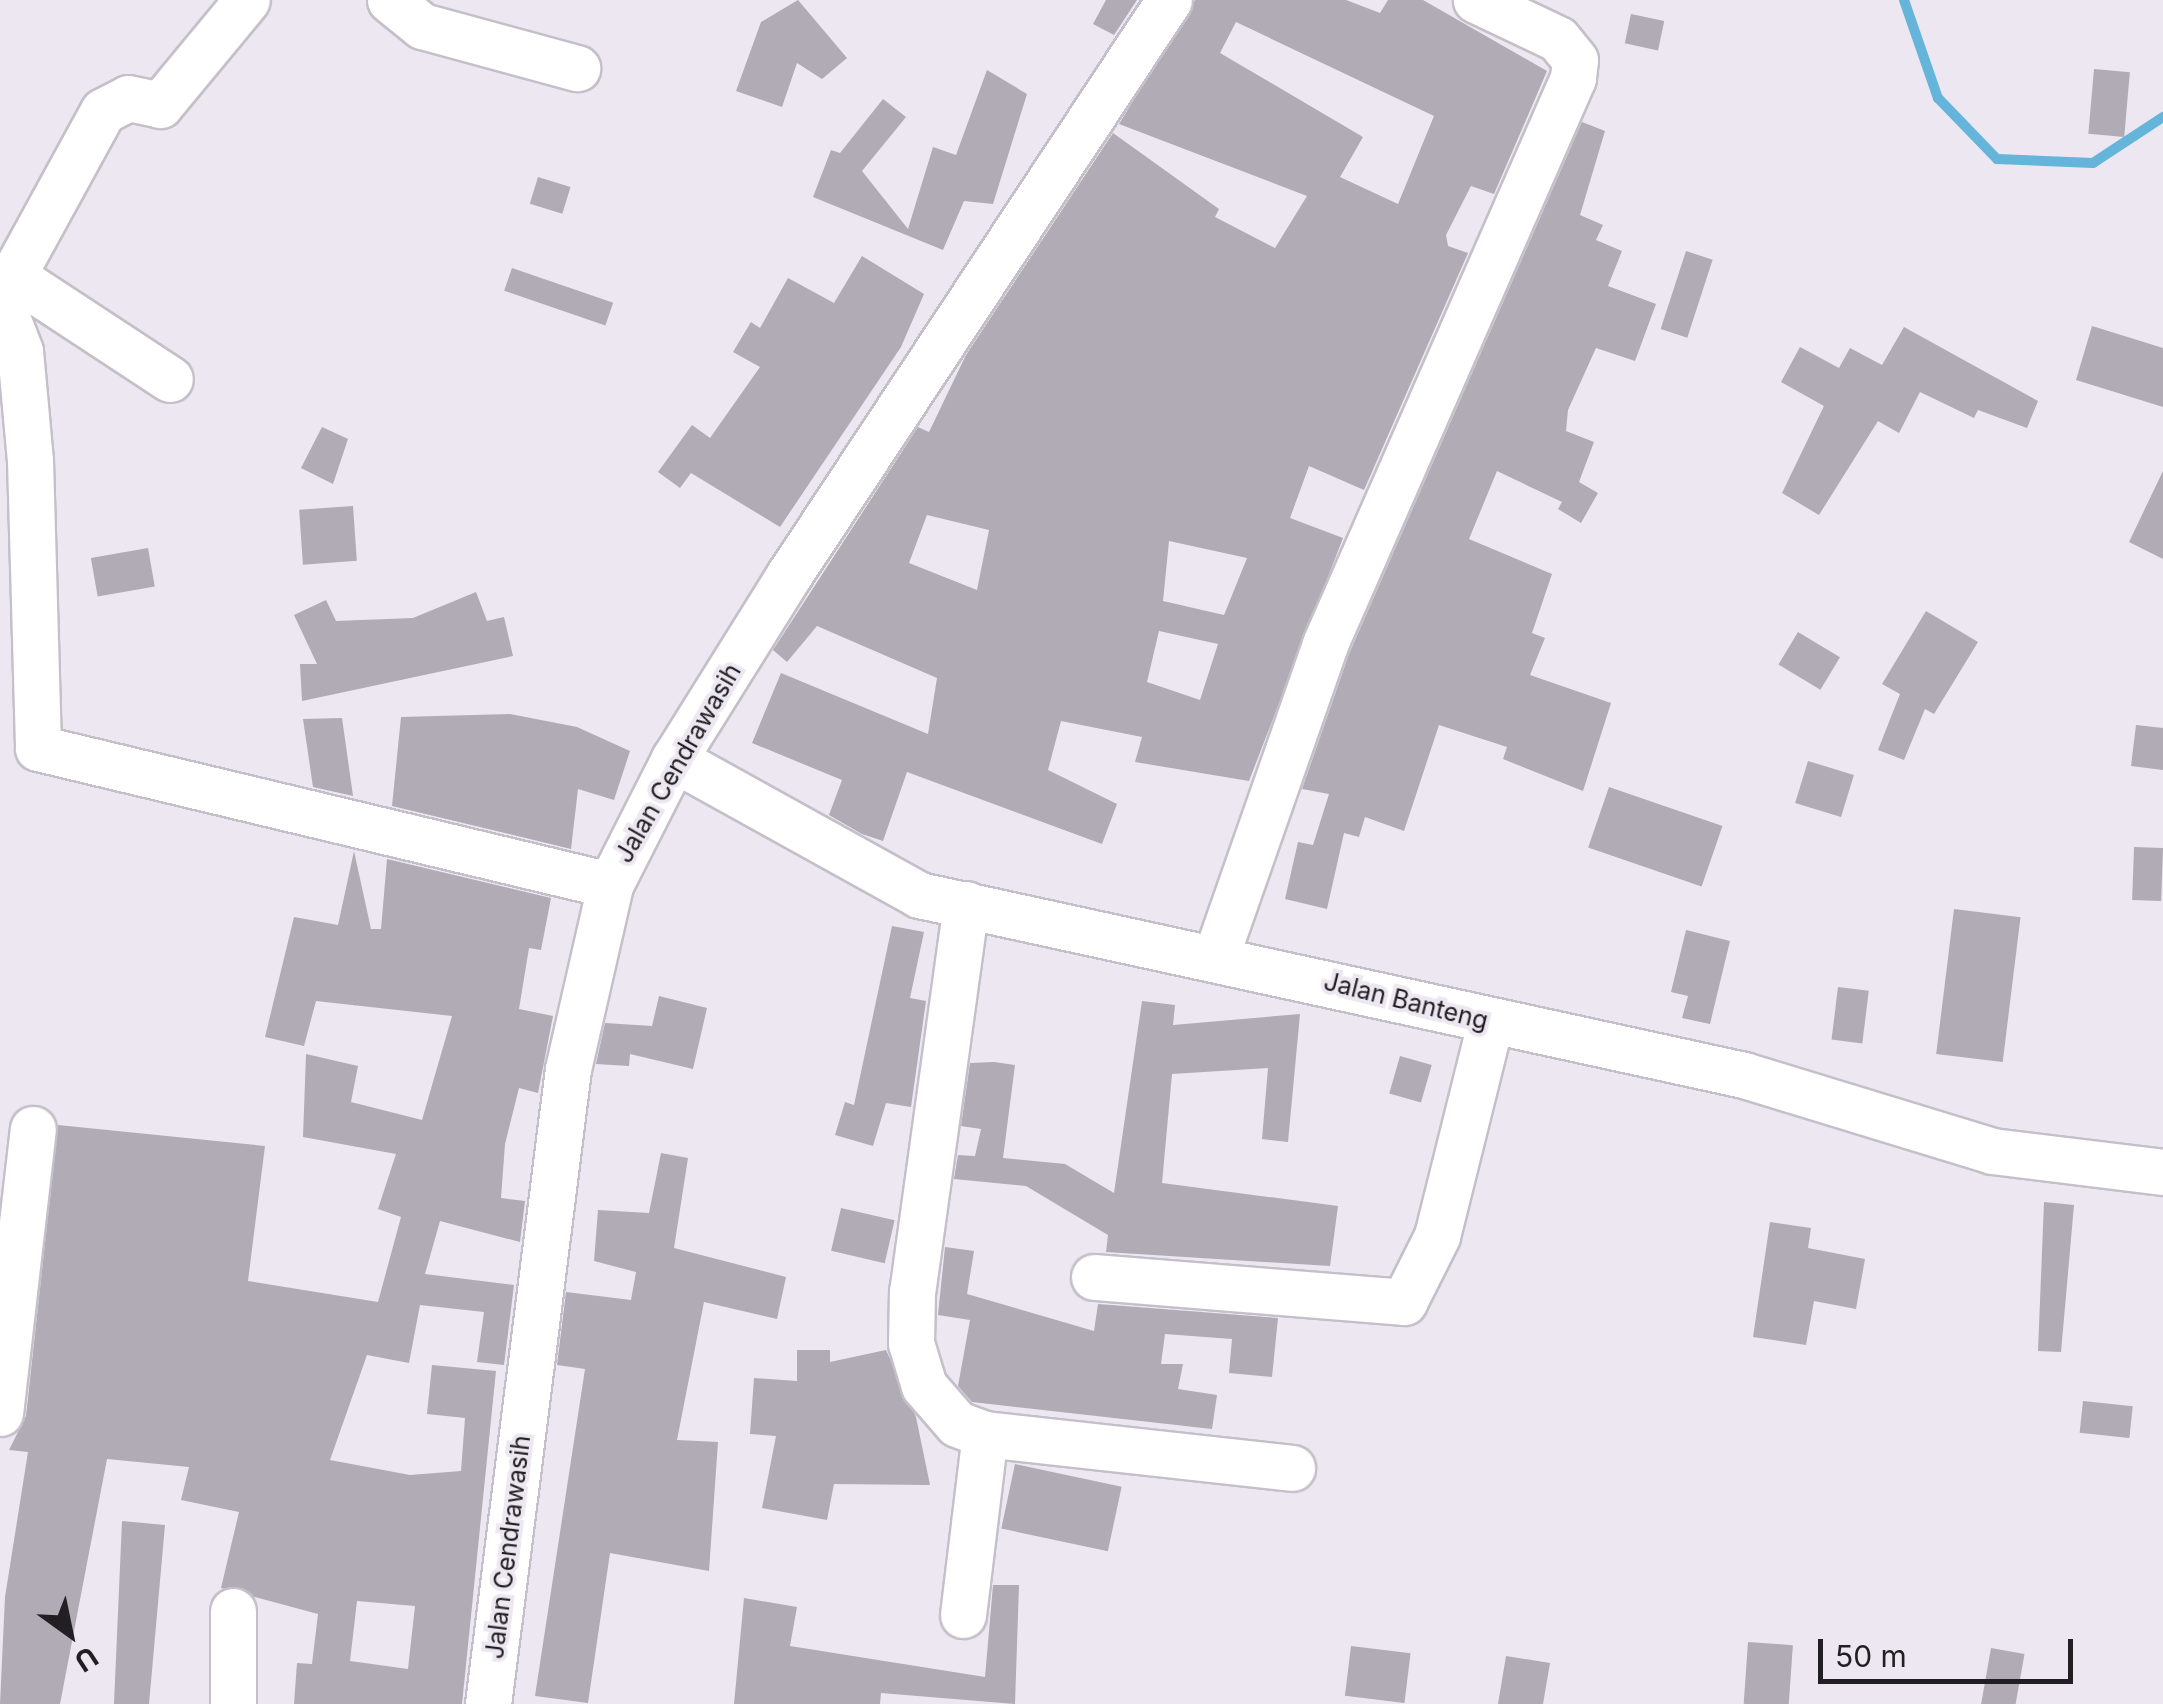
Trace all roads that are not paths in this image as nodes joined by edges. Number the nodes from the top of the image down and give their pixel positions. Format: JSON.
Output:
{"nodes":[{"id":1,"x":247,"y":0,"type":"edge"},
{"id":2,"x":390,"y":0,"type":"edge"},
{"id":3,"x":1169,"y":0,"type":"edge"},
{"id":4,"x":1476,"y":0,"type":"edge"},
{"id":5,"x":577,"y":68,"type":"dead end"},
{"id":6,"x":6,"y":292,"type":"edge"},
{"id":7,"x":170,"y":379,"type":"dead end"},
{"id":8,"x":19,"y":742,"type":"edge"},
{"id":9,"x":674,"y":759,"type":"junction"},
{"id":10,"x":610,"y":884,"type":"junction"},
{"id":11,"x":966,"y":904,"type":"junction"},
{"id":12,"x":1217,"y":953,"type":"junction"},
{"id":13,"x":1490,"y":1023,"type":"junction"},
{"id":14,"x":32,"y":1128,"type":"dead end"},
{"id":15,"x":2163,"y":1172,"type":"edge"},
{"id":16,"x":1094,"y":1277,"type":"dead end"},
{"id":17,"x":0,"y":1413,"type":"edge"},
{"id":18,"x":984,"y":1434,"type":"junction"},
{"id":19,"x":1292,"y":1468,"type":"dead end"},
{"id":20,"x":233,"y":1612,"type":"dead end"},
{"id":21,"x":963,"y":1614,"type":"dead end"},
{"id":22,"x":233,"y":1704,"type":"edge"},
{"id":23,"x":488,"y":1704,"type":"edge"}],
"edges":[{"from":1,"to":6,"type":"street"},
{"from":2,"to":5,"type":"street"},
{"from":3,"to":9,"type":"street","name":"Jalan Cendrawasih"},
{"from":4,"to":12,"type":"street"},
{"from":6,"to":7,"type":"street"},
{"from":6,"to":8,"type":"street"},
{"from":8,"to":10,"type":"street"},
{"from":9,"to":10,"type":"street","name":"Jalan Cendrawasih"},
{"from":9,"to":11,"type":"street","name":"Jalan Banteng"},
{"from":10,"to":23,"type":"street","name":"Jalan Cendrawasih"},
{"from":11,"to":12,"type":"street","name":"Jalan Banteng"},
{"from":11,"to":18,"type":"street"},
{"from":12,"to":13,"type":"street","name":"Jalan Banteng"},
{"from":13,"to":15,"type":"street","name":"Jalan Banteng"},
{"from":13,"to":16,"type":"street"},
{"from":14,"to":17,"type":"street"},
{"from":18,"to":19,"type":"street"},
{"from":18,"to":21,"type":"street"},
{"from":20,"to":22,"type":"street"}]}
